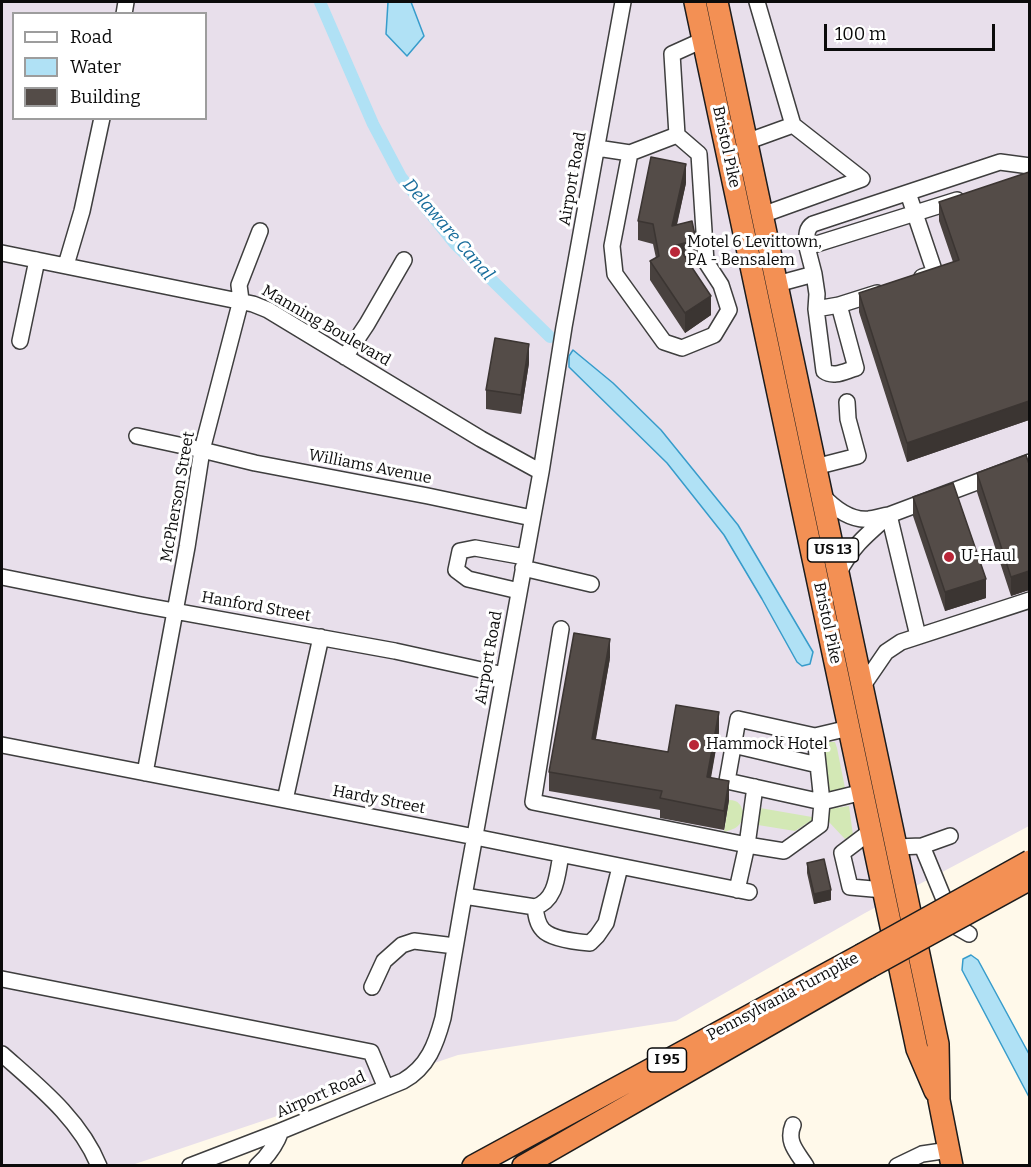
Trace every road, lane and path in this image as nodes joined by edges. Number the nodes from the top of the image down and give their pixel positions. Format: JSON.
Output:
{"nodes":[{"id":1,"x":623,"y":2,"type":"edge"},
{"id":2,"x":695,"y":2,"type":"edge"},
{"id":3,"x":717,"y":2,"type":"edge"},
{"id":4,"x":757,"y":2,"type":"edge"},
{"id":5,"x":703,"y":40,"type":"junction"},
{"id":6,"x":102,"y":120,"type":"edge"},
{"id":7,"x":793,"y":125,"type":"junction"},
{"id":8,"x":677,"y":135,"type":"junction"},
{"id":9,"x":746,"y":142,"type":"junction"},
{"id":10,"x":726,"y":147,"type":"junction"},
{"id":11,"x":597,"y":148,"type":"junction"},
{"id":12,"x":630,"y":153,"type":"junction"},
{"id":13,"x":699,"y":154,"type":"junction"},
{"id":14,"x":1029,"y":166,"type":"edge"},
{"id":15,"x":908,"y":192,"type":"junction"},
{"id":16,"x":969,"y":196,"type":"edge"},
{"id":17,"x":916,"y":214,"type":"junction"},
{"id":18,"x":762,"y":215,"type":"junction"},
{"id":19,"x":260,"y":231,"type":"dead end"},
{"id":20,"x":807,"y":247,"type":"junction"},
{"id":21,"x":2,"y":258,"type":"edge"},
{"id":22,"x":37,"y":260,"type":"junction"},
{"id":23,"x":404,"y":260,"type":"dead end"},
{"id":24,"x":66,"y":265,"type":"junction"},
{"id":25,"x":814,"y":274,"type":"junction"},
{"id":26,"x":914,"y":280,"type":"edge"},
{"id":27,"x":777,"y":284,"type":"junction"},
{"id":28,"x":892,"y":287,"type":"edge"},
{"id":29,"x":241,"y":300,"type":"junction"},
{"id":30,"x":839,"y":305,"type":"junction"},
{"id":31,"x":816,"y":309,"type":"junction"},
{"id":32,"x":20,"y":341,"type":"dead end"},
{"id":33,"x":345,"y":357,"type":"junction"},
{"id":34,"x":847,"y":402,"type":"dead end"},
{"id":35,"x":137,"y":436,"type":"dead end"},
{"id":36,"x":202,"y":450,"type":"junction"},
{"id":37,"x":1029,"y":462,"type":"edge"},
{"id":38,"x":815,"y":467,"type":"junction"},
{"id":39,"x":541,"y":472,"type":"junction"},
{"id":40,"x":821,"y":494,"type":"junction"},
{"id":41,"x":889,"y":515,"type":"junction"},
{"id":42,"x":532,"y":518,"type":"junction"},
{"id":43,"x":524,"y":562,"type":"junction"},
{"id":44,"x":838,"y":574,"type":"junction"},
{"id":45,"x":2,"y":577,"type":"edge"},
{"id":46,"x":591,"y":584,"type":"dead end"},
{"id":47,"x":519,"y":591,"type":"junction"},
{"id":48,"x":1029,"y":600,"type":"edge"},
{"id":49,"x":176,"y":611,"type":"junction"},
{"id":50,"x":561,"y":628,"type":"dead end"},
{"id":51,"x":918,"y":636,"type":"junction"},
{"id":52,"x":321,"y":637,"type":"junction"},
{"id":53,"x":504,"y":675,"type":"junction"},
{"id":54,"x":862,"y":687,"type":"junction"},
{"id":55,"x":849,"y":728,"type":"junction"},
{"id":56,"x":815,"y":736,"type":"junction"},
{"id":57,"x":2,"y":745,"type":"edge"},
{"id":58,"x":733,"y":745,"type":"junction"},
{"id":59,"x":818,"y":765,"type":"junction"},
{"id":60,"x":145,"y":773,"type":"junction"},
{"id":61,"x":755,"y":787,"type":"junction"},
{"id":62,"x":863,"y":792,"type":"junction"},
{"id":63,"x":285,"y":800,"type":"junction"},
{"id":64,"x":822,"y":802,"type":"junction"},
{"id":65,"x":872,"y":831,"type":"junction"},
{"id":66,"x":950,"y":836,"type":"dead end"},
{"id":67,"x":475,"y":837,"type":"junction"},
{"id":68,"x":747,"y":845,"type":"junction"},
{"id":69,"x":922,"y":846,"type":"junction"},
{"id":70,"x":896,"y":847,"type":"junction"},
{"id":71,"x":561,"y":855,"type":"junction"},
{"id":72,"x":1029,"y":861,"type":"edge"},
{"id":73,"x":620,"y":867,"type":"junction"},
{"id":74,"x":1029,"y":879,"type":"edge"},
{"id":75,"x":884,"y":890,"type":"junction"},
{"id":76,"x":464,"y":896,"type":"junction"},
{"id":77,"x":535,"y":907,"type":"junction"},
{"id":78,"x":969,"y":934,"type":"dead end"},
{"id":79,"x":455,"y":946,"type":"junction"},
{"id":80,"x":865,"y":961,"type":"junction"},
{"id":81,"x":2,"y":979,"type":"edge"},
{"id":82,"x":372,"y":987,"type":"dead end"},
{"id":83,"x":2,"y":1054,"type":"edge"},
{"id":84,"x":386,"y":1088,"type":"junction"},
{"id":85,"x":939,"y":1100,"type":"junction"},
{"id":86,"x":793,"y":1125,"type":"dead end"},
{"id":87,"x":281,"y":1131,"type":"junction"},
{"id":88,"x":950,"y":1158,"type":"edge"},
{"id":89,"x":99,"y":1166,"type":"edge"},
{"id":90,"x":190,"y":1166,"type":"edge"},
{"id":91,"x":257,"y":1166,"type":"edge"},
{"id":92,"x":473,"y":1166,"type":"edge"},
{"id":93,"x":523,"y":1166,"type":"edge"},
{"id":94,"x":806,"y":1166,"type":"edge"},
{"id":95,"x":897,"y":1166,"type":"edge"}],
"edges":[{"from":1,"to":11,"type":"street","name":"Airport Road"},
{"from":2,"to":5,"type":"highway","name":"Bristol Pike","number":"US 13"},
{"from":3,"to":9,"type":"highway","name":"Bristol Pike","number":"US 13"},
{"from":4,"to":7,"type":"street"},
{"from":5,"to":8,"type":"street"},
{"from":5,"to":10,"type":"highway","name":"Bristol Pike","number":"US 13"},
{"from":6,"to":24,"type":"street"},
{"from":7,"to":9,"type":"street"},
{"from":7,"to":18,"type":"street"},
{"from":8,"to":12,"type":"street"},
{"from":8,"to":13,"type":"street"},
{"from":9,"to":18,"type":"highway","name":"Bristol Pike","number":"US 13"},
{"from":10,"to":13,"type":"street"},
{"from":10,"to":55,"type":"highway","name":"Bristol Pike","number":"US 13"},
{"from":11,"to":12,"type":"street"},
{"from":11,"to":39,"type":"street","name":"Airport Road"},
{"from":12,"to":13,"type":"street"},
{"from":14,"to":15,"type":"street"},
{"from":15,"to":17,"type":"street"},
{"from":15,"to":20,"type":"street"},
{"from":16,"to":17,"type":"street"},
{"from":17,"to":20,"type":"street"},
{"from":17,"to":26,"type":"street"},
{"from":18,"to":27,"type":"highway","name":"Bristol Pike","number":"US 13"},
{"from":19,"to":29,"type":"street","name":"McPherson Street"},
{"from":20,"to":25,"type":"street"},
{"from":21,"to":22,"type":"street","name":"Manning Boulevard"},
{"from":22,"to":24,"type":"street","name":"Manning Boulevard"},
{"from":22,"to":32,"type":"street"},
{"from":23,"to":33,"type":"street"},
{"from":24,"to":29,"type":"street","name":"Manning Boulevard"},
{"from":25,"to":27,"type":"street"},
{"from":25,"to":31,"type":"street"},
{"from":27,"to":38,"type":"highway","name":"Bristol Pike","number":"US 13"},
{"from":28,"to":30,"type":"street"},
{"from":29,"to":33,"type":"street","name":"Manning Boulevard"},
{"from":29,"to":36,"type":"street","name":"McPherson Street"},
{"from":30,"to":31,"type":"street"},
{"from":30,"to":31,"type":"street"},
{"from":33,"to":39,"type":"street","name":"Manning Boulevard"},
{"from":34,"to":38,"type":"street"},
{"from":35,"to":36,"type":"street","name":"Williams Avenue"},
{"from":36,"to":42,"type":"street","name":"Williams Avenue"},
{"from":36,"to":49,"type":"street","name":"McPherson Street"},
{"from":37,"to":41,"type":"street"},
{"from":38,"to":40,"type":"highway","name":"Bristol Pike","number":"US 13"},
{"from":39,"to":42,"type":"street","name":"Airport Road"},
{"from":40,"to":41,"type":"street"},
{"from":40,"to":44,"type":"highway","name":"Bristol Pike","number":"US 13"},
{"from":41,"to":44,"type":"street"},
{"from":41,"to":51,"type":"street"},
{"from":42,"to":43,"type":"street","name":"Airport Road"},
{"from":43,"to":46,"type":"street"},
{"from":43,"to":47,"type":"street","name":"Airport Road"},
{"from":43,"to":47,"type":"street"},
{"from":44,"to":54,"type":"highway","name":"Bristol Pike","number":"US 13"},
{"from":45,"to":49,"type":"street","name":"Hanford Street"},
{"from":47,"to":53,"type":"street","name":"Airport Road"},
{"from":48,"to":51,"type":"street"},
{"from":49,"to":52,"type":"street","name":"Hanford Street"},
{"from":49,"to":60,"type":"street","name":"McPherson Street"},
{"from":50,"to":68,"type":"street"},
{"from":51,"to":54,"type":"street"},
{"from":52,"to":53,"type":"street","name":"Hanford Street"},
{"from":52,"to":63,"type":"street"},
{"from":53,"to":67,"type":"street","name":"Airport Road"},
{"from":54,"to":70,"type":"highway","name":"Bristol Pike","number":"US 13"},
{"from":55,"to":56,"type":"street"},
{"from":55,"to":62,"type":"highway","name":"Bristol Pike","number":"US 13"},
{"from":56,"to":58,"type":"street"},
{"from":56,"to":59,"type":"street"},
{"from":57,"to":60,"type":"street","name":"Hardy Street"},
{"from":58,"to":59,"type":"street"},
{"from":58,"to":61,"type":"street"},
{"from":59,"to":64,"type":"street"},
{"from":60,"to":63,"type":"street","name":"Hardy Street"},
{"from":61,"to":64,"type":"street"},
{"from":61,"to":68,"type":"street"},
{"from":62,"to":64,"type":"street"},
{"from":62,"to":65,"type":"highway","name":"Bristol Pike","number":"US 13"},
{"from":63,"to":67,"type":"street","name":"Hardy Street"},
{"from":64,"to":68,"type":"street"},
{"from":65,"to":75,"type":"highway","name":"Bristol Pike","number":"US 13"},
{"from":65,"to":75,"type":"street"},
{"from":66,"to":69,"type":"street"},
{"from":67,"to":71,"type":"street","name":"Hardy Street"},
{"from":67,"to":76,"type":"street","name":"Airport Road"},
{"from":68,"to":73,"type":"street","name":"Hardy Street"},
{"from":69,"to":70,"type":"street"},
{"from":69,"to":78,"type":"street"},
{"from":70,"to":85,"type":"highway","name":"Bristol Pike","number":"US 13"},
{"from":71,"to":73,"type":"street","name":"Hardy Street"},
{"from":71,"to":77,"type":"street"},
{"from":72,"to":80,"type":"highway","name":"Pennsylvania Turnpike","number":"I 95","bridge":true},
{"from":73,"to":77,"type":"street"},
{"from":74,"to":80,"type":"highway","name":"Pennsylvania Turnpike","number":"I 95","bridge":true},
{"from":75,"to":85,"type":"highway","name":"Bristol Pike","number":"US 13"},
{"from":76,"to":77,"type":"street"},
{"from":76,"to":79,"type":"street","name":"Airport Road"},
{"from":79,"to":82,"type":"street"},
{"from":79,"to":84,"type":"street","name":"Airport Road"},
{"from":80,"to":92,"type":"highway","name":"Pennsylvania Turnpike","number":"I 95"},
{"from":80,"to":93,"type":"highway","name":"Pennsylvania Turnpike","number":"I 95"},
{"from":81,"to":84,"type":"street"},
{"from":83,"to":89,"type":"street"},
{"from":84,"to":87,"type":"street","name":"Airport Road"},
{"from":85,"to":88,"type":"highway","name":"Bristol Pike","number":"US 13"},
{"from":86,"to":94,"type":"street"},
{"from":87,"to":90,"type":"street","name":"Airport Road"},
{"from":87,"to":91,"type":"street"},
{"from":88,"to":95,"type":"street"}]}
